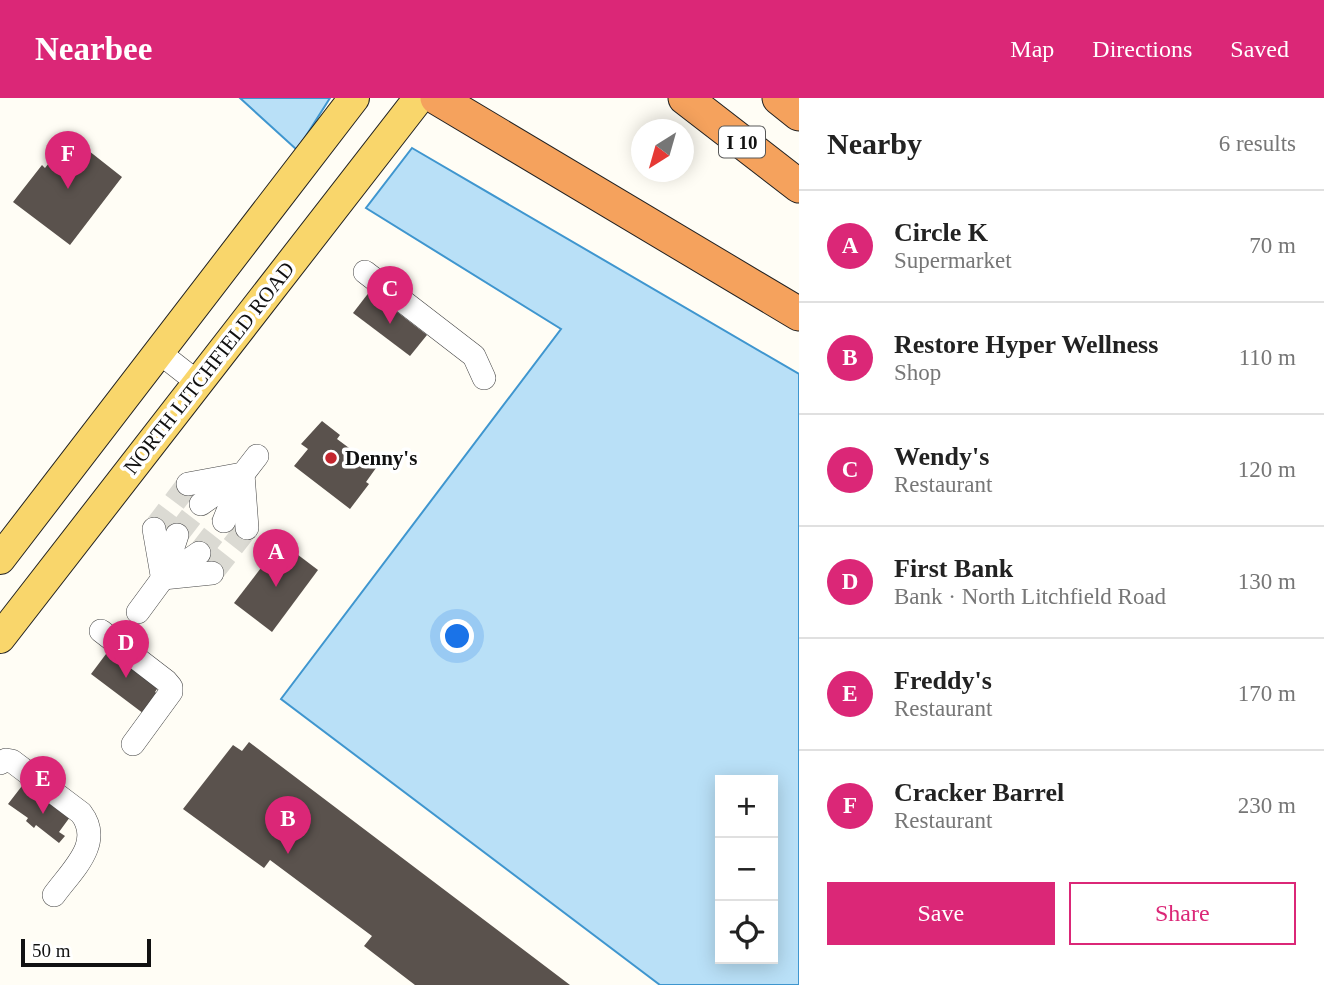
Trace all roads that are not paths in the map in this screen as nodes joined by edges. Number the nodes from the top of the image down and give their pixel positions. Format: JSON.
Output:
{"nodes":[{"id":1,"x":354,"y":98,"type":"edge"},
{"id":2,"x":419,"y":98,"type":"edge"},
{"id":3,"x":437,"y":98,"type":"edge"},
{"id":4,"x":685,"y":98,"type":"edge"},
{"id":5,"x":779,"y":98,"type":"edge"},
{"id":6,"x":799,"y":114,"type":"edge"},
{"id":7,"x":799,"y":186,"type":"edge"},
{"id":8,"x":365,"y":272,"type":"dead end"},
{"id":9,"x":799,"y":314,"type":"edge"},
{"id":10,"x":160,"y":353,"type":"junction"},
{"id":11,"x":484,"y":378,"type":"dead end"},
{"id":12,"x":197,"y":382,"type":"junction"},
{"id":13,"x":250,"y":465,"type":"junction"},
{"id":14,"x":188,"y":484,"type":"tunnel mouth"},
{"id":15,"x":201,"y":504,"type":"tunnel mouth"},
{"id":16,"x":224,"y":521,"type":"tunnel mouth"},
{"id":17,"x":247,"y":528,"type":"tunnel mouth"},
{"id":18,"x":165,"y":532,"type":"tunnel mouth"},
{"id":19,"x":199,"y":553,"type":"tunnel mouth"},
{"id":20,"x":0,"y":559,"type":"edge"},
{"id":21,"x":212,"y":573,"type":"dead end"},
{"id":22,"x":163,"y":578,"type":"junction"},
{"id":23,"x":138,"y":612,"type":"dead end"},
{"id":24,"x":101,"y":631,"type":"dead end"},
{"id":25,"x":0,"y":638,"type":"edge"},
{"id":26,"x":132,"y":744,"type":"dead end"},
{"id":27,"x":0,"y":763,"type":"edge"},
{"id":28,"x":54,"y":895,"type":"dead end"}],
"edges":[{"from":1,"to":10,"type":"main road"},
{"from":2,"to":12,"type":"main road","name":"NORTH LITCHFIELD ROAD"},
{"from":3,"to":9,"type":"highway"},
{"from":4,"to":7,"type":"highway","number":"I 10"},
{"from":5,"to":6,"type":"highway"},
{"from":8,"to":11,"type":"lane"},
{"from":10,"to":12,"type":"lane"},
{"from":10,"to":20,"type":"main road"},
{"from":12,"to":25,"type":"main road","name":"NORTH LITCHFIELD ROAD"},
{"from":13,"to":14,"type":"lane"},
{"from":13,"to":15,"type":"lane"},
{"from":13,"to":16,"type":"lane"},
{"from":13,"to":17,"type":"lane"},
{"from":18,"to":22,"type":"lane"},
{"from":19,"to":22,"type":"lane"},
{"from":21,"to":22,"type":"lane"},
{"from":22,"to":23,"type":"lane"},
{"from":24,"to":26,"type":"lane"},
{"from":27,"to":28,"type":"lane"}]}
